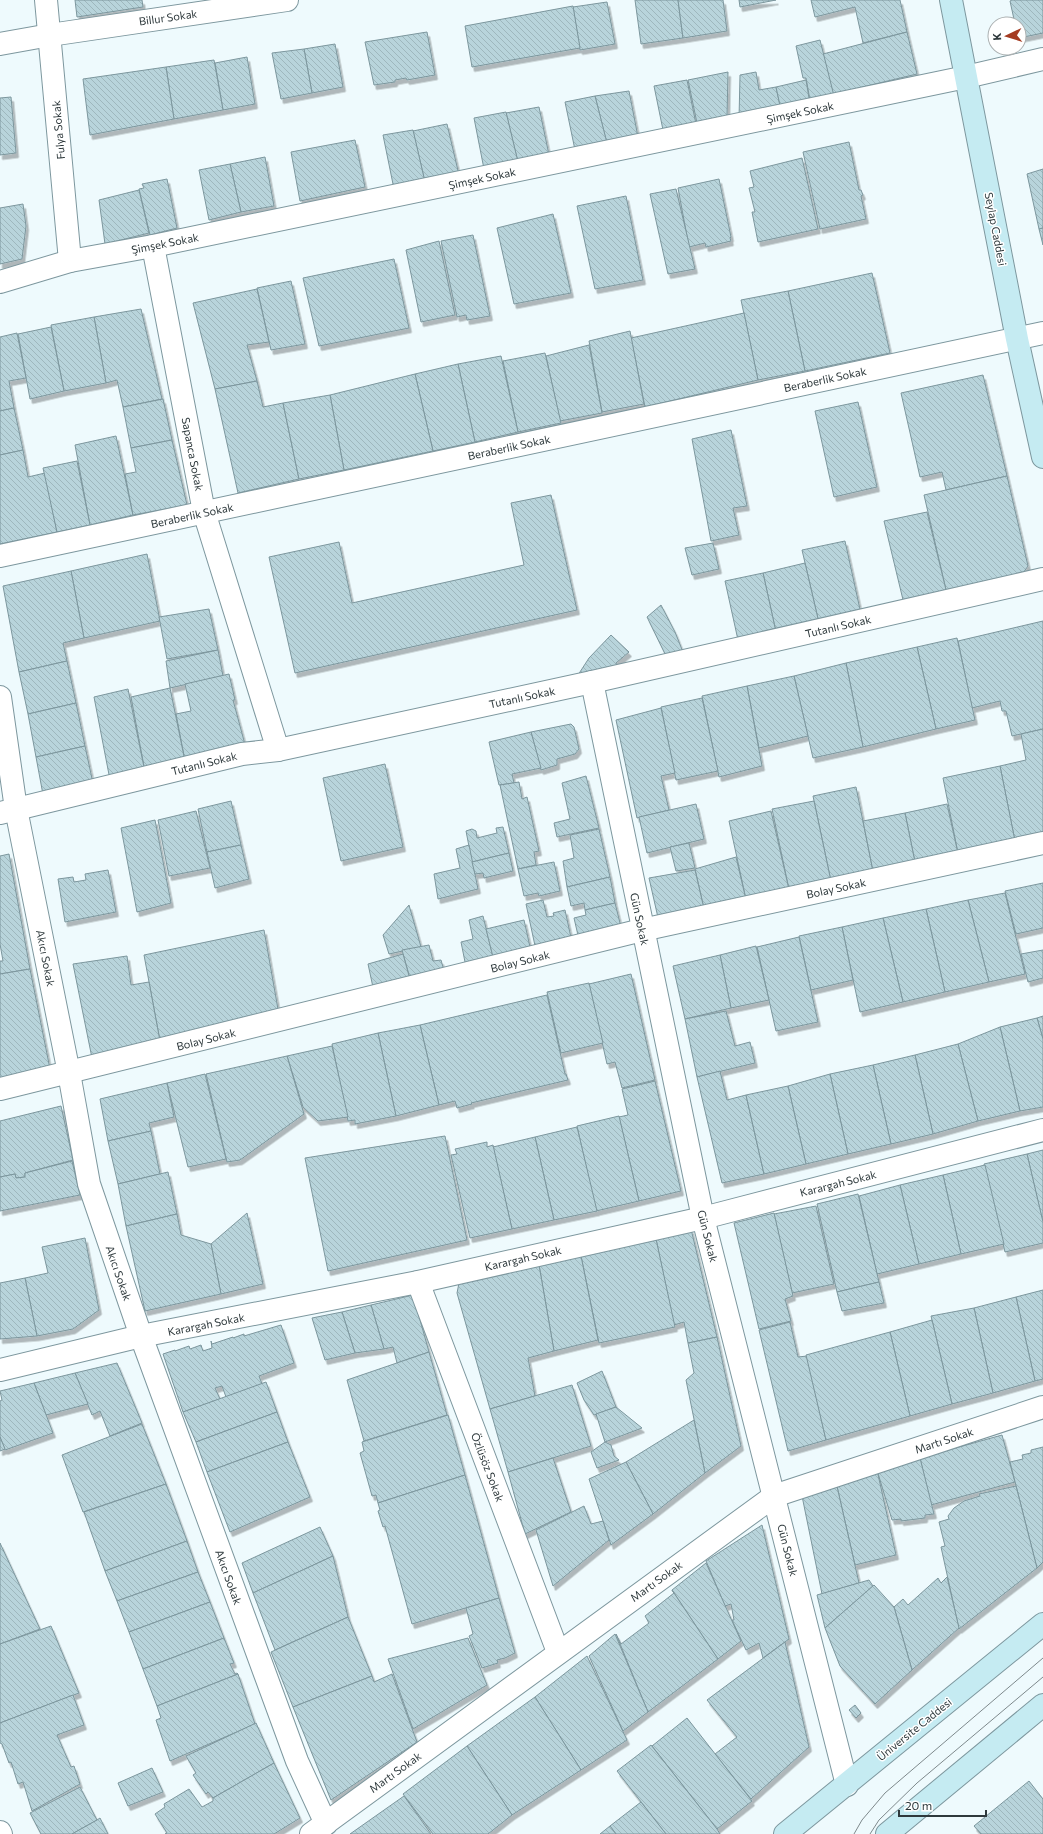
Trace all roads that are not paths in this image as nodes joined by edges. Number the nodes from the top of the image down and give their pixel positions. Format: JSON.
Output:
{"nodes":[{"id":1,"x":46,"y":0,"type":"edge"},
{"id":2,"x":287,"y":0,"type":"edge"},
{"id":3,"x":951,"y":0,"type":"edge"},
{"id":4,"x":50,"y":35,"type":"junction"},
{"id":5,"x":0,"y":44,"type":"edge"},
{"id":6,"x":1043,"y":59,"type":"edge"},
{"id":7,"x":966,"y":77,"type":"junction"},
{"id":8,"x":154,"y":246,"type":"junction"},
{"id":9,"x":70,"y":261,"type":"junction"},
{"id":10,"x":0,"y":282,"type":"edge"},
{"id":11,"x":1043,"y":333,"type":"edge"},
{"id":12,"x":1017,"y":339,"type":"junction"},
{"id":13,"x":1043,"y":457,"type":"edge"},
{"id":14,"x":204,"y":512,"type":"junction"},
{"id":15,"x":0,"y":556,"type":"edge"},
{"id":16,"x":1043,"y":579,"type":"edge"},
{"id":17,"x":592,"y":682,"type":"junction"},
{"id":18,"x":0,"y":697,"type":"edge"},
{"id":19,"x":278,"y":750,"type":"junction"},
{"id":20,"x":8,"y":811,"type":"edge"},
{"id":21,"x":1043,"y":843,"type":"edge"},
{"id":22,"x":642,"y":930,"type":"junction"},
{"id":23,"x":69,"y":1073,"type":"junction"},
{"id":24,"x":0,"y":1089,"type":"edge"},
{"id":25,"x":1043,"y":1130,"type":"edge"},
{"id":26,"x":703,"y":1218,"type":"junction"},
{"id":27,"x":418,"y":1282,"type":"junction"},
{"id":28,"x":141,"y":1336,"type":"junction"},
{"id":29,"x":0,"y":1370,"type":"edge"},
{"id":30,"x":1043,"y":1407,"type":"edge"},
{"id":31,"x":774,"y":1496,"type":"junction"},
{"id":32,"x":1043,"y":1624,"type":"edge"},
{"id":33,"x":558,"y":1652,"type":"junction"},
{"id":34,"x":1043,"y":1705,"type":"edge"},
{"id":35,"x":847,"y":1785,"type":"junction"},
{"id":36,"x":318,"y":1829,"type":"edge"},
{"id":37,"x":785,"y":1834,"type":"edge"},
{"id":38,"x":887,"y":1834,"type":"edge"}],
"edges":[{"from":1,"to":4,"type":"street","name":"Fulya Sokak"},
{"from":2,"to":4,"type":"street","name":"Billur Sokak"},
{"from":3,"to":7,"type":"main road","name":"Seylap Caddesi"},
{"from":4,"to":5,"type":"street"},
{"from":4,"to":9,"type":"street","name":"Fulya Sokak"},
{"from":6,"to":7,"type":"street","name":"Şimşek Sokak"},
{"from":7,"to":8,"type":"street","name":"Şimşek Sokak"},
{"from":7,"to":12,"type":"main road","name":"Seylap Caddesi"},
{"from":8,"to":9,"type":"street","name":"Şimşek Sokak"},
{"from":8,"to":14,"type":"street","name":"Sapanca Sokak"},
{"from":9,"to":10,"type":"street","name":"Şimşek Sokak"},
{"from":11,"to":12,"type":"street","name":"Beraberlik Sokak"},
{"from":12,"to":13,"type":"main road","name":"Seylap Caddesi"},
{"from":12,"to":14,"type":"street","name":"Beraberlik Sokak"},
{"from":14,"to":15,"type":"street","name":"Beraberlik Sokak"},
{"from":14,"to":19,"type":"street","name":"Sapanca Sokak"},
{"from":16,"to":17,"type":"street","name":"Tutanlı Sokak"},
{"from":17,"to":19,"type":"street","name":"Tutanlı Sokak"},
{"from":17,"to":22,"type":"street","name":"Gün Sokak"},
{"from":18,"to":20,"type":"street","name":"Akıcı Sokak"},
{"from":19,"to":20,"type":"street","name":"Tutanlı Sokak"},
{"from":20,"to":23,"type":"street","name":"Akıcı Sokak"},
{"from":21,"to":22,"type":"street","name":"Bolay Sokak"},
{"from":22,"to":23,"type":"street","name":"Bolay Sokak"},
{"from":22,"to":26,"type":"street","name":"Gün Sokak"},
{"from":23,"to":24,"type":"street","name":"Bolay Sokak"},
{"from":23,"to":28,"type":"street","name":"Akıcı Sokak"},
{"from":25,"to":26,"type":"street","name":"Karargah Sokak"},
{"from":26,"to":27,"type":"street","name":"Karargah Sokak"},
{"from":26,"to":31,"type":"street","name":"Gün Sokak"},
{"from":27,"to":28,"type":"street","name":"Karargah Sokak"},
{"from":27,"to":33,"type":"street","name":"Özlüsöz Sokak"},
{"from":28,"to":29,"type":"street","name":"Karargah Sokak"},
{"from":28,"to":36,"type":"street","name":"Akıcı Sokak"},
{"from":30,"to":31,"type":"street","name":"Martı Sokak"},
{"from":31,"to":33,"type":"street","name":"Martı Sokak"},
{"from":31,"to":35,"type":"street","name":"Gün Sokak"},
{"from":32,"to":35,"type":"main road","name":"Üniversite Caddesi"},
{"from":33,"to":36,"type":"street","name":"Martı Sokak"},
{"from":34,"to":38,"type":"main road"},
{"from":35,"to":37,"type":"main road","name":"Üniversite Caddesi"}]}
